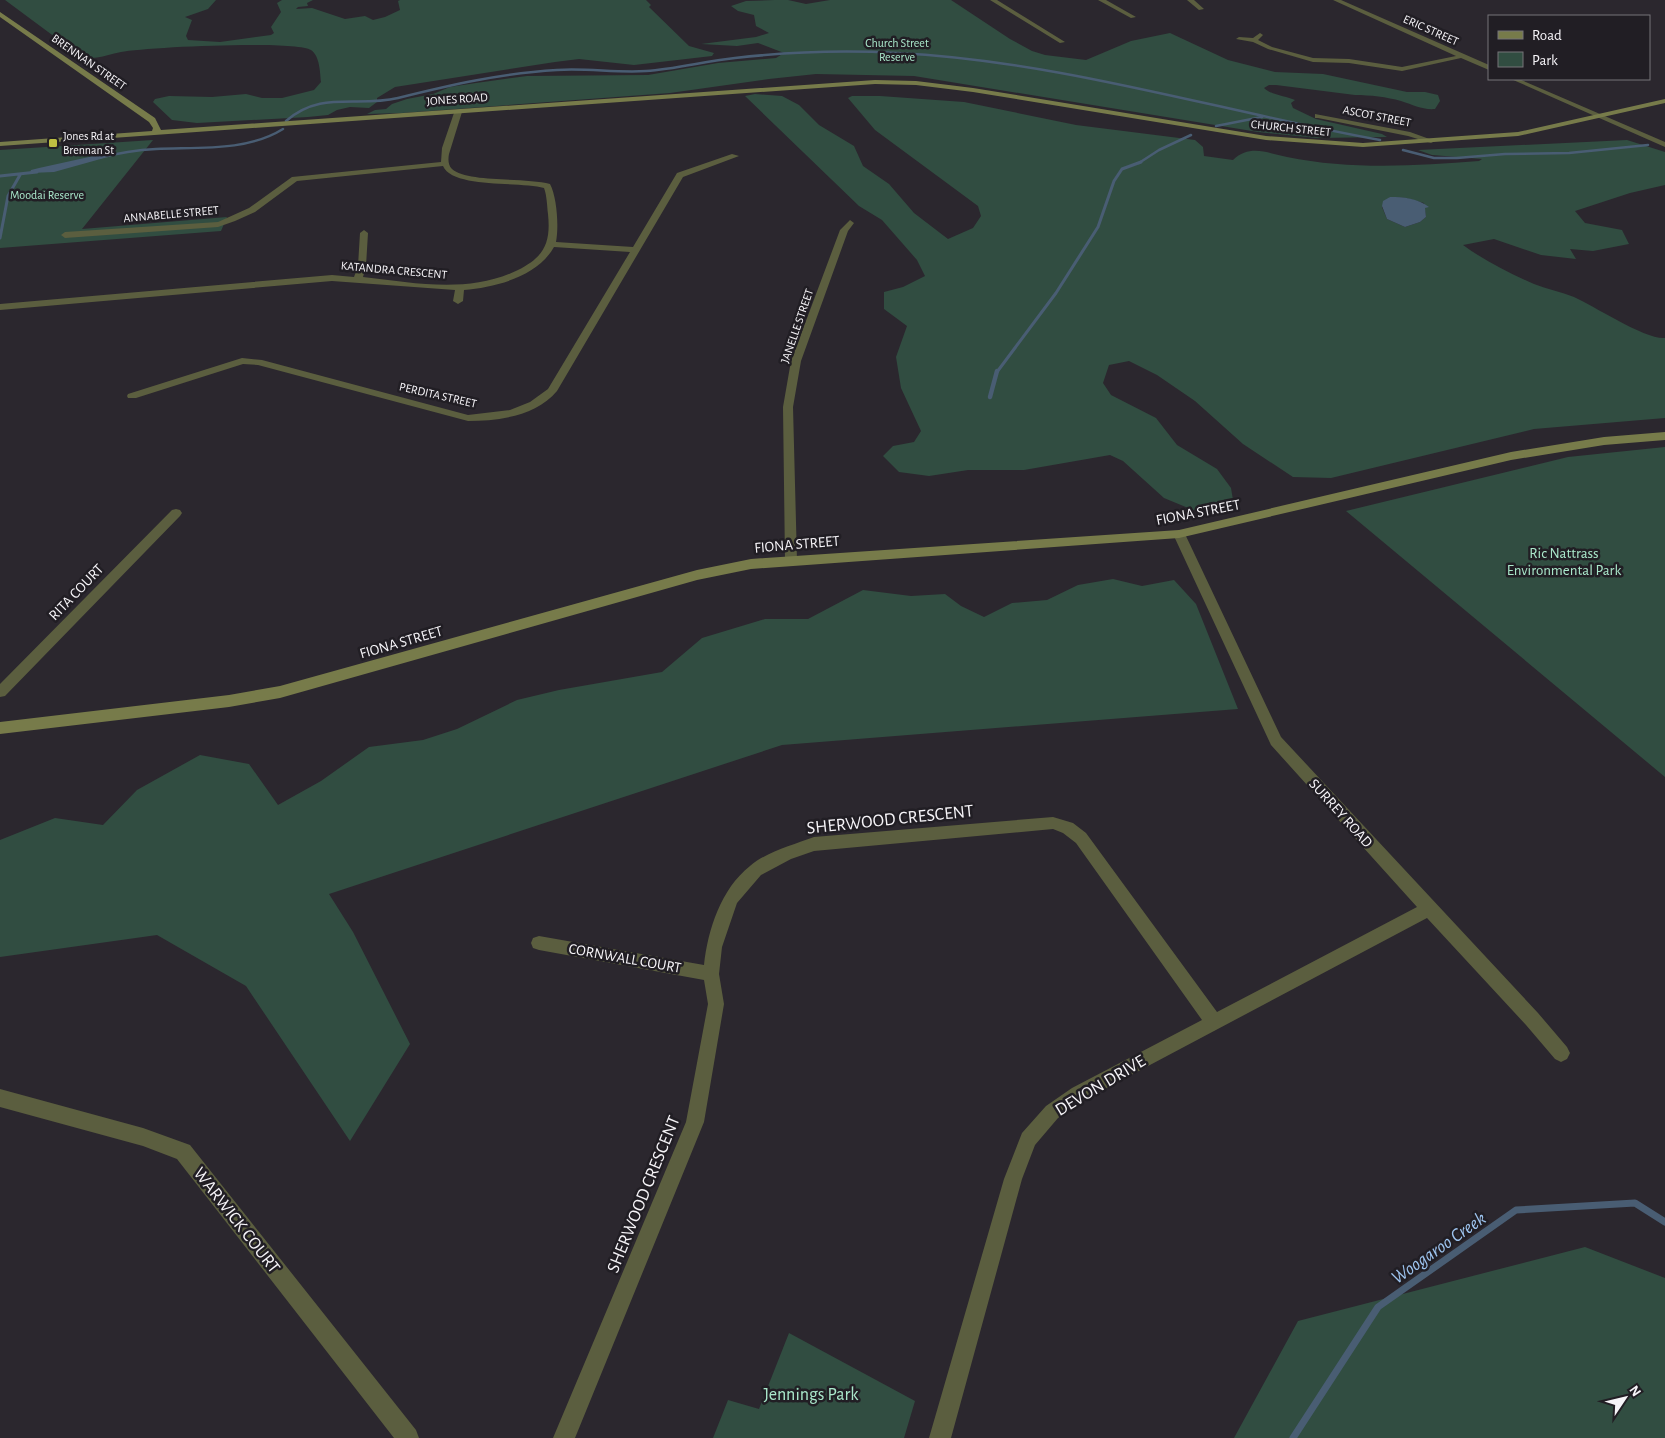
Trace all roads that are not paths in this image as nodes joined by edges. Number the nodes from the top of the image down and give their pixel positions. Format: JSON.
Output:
{"nodes":[{"id":1,"x":993,"y":0,"type":"edge"},
{"id":2,"x":1101,"y":0,"type":"edge"},
{"id":3,"x":1190,"y":0,"type":"edge"},
{"id":4,"x":1336,"y":0,"type":"edge"},
{"id":5,"x":1201,"y":9,"type":"dead end"},
{"id":6,"x":0,"y":14,"type":"edge"},
{"id":7,"x":1133,"y":17,"type":"dead end"},
{"id":8,"x":1239,"y":39,"type":"dead end"},
{"id":9,"x":1062,"y":42,"type":"dead end"},
{"id":10,"x":1462,"y":56,"type":"junction"},
{"id":11,"x":1488,"y":68,"type":"edge"},
{"id":12,"x":1516,"y":80,"type":"edge"},
{"id":13,"x":916,"y":83,"type":"joint"},
{"id":14,"x":1665,"y":101,"type":"edge"},
{"id":15,"x":458,"y":112,"type":"junction"},
{"id":16,"x":1318,"y":116,"type":"dead end"},
{"id":17,"x":1598,"y":116,"type":"junction"},
{"id":18,"x":156,"y":134,"type":"junction"},
{"id":19,"x":1431,"y":141,"type":"junction"},
{"id":20,"x":0,"y":144,"type":"edge"},
{"id":21,"x":1665,"y":146,"type":"edge"},
{"id":22,"x":735,"y":156,"type":"dead end"},
{"id":23,"x":444,"y":164,"type":"junction"},
{"id":24,"x":850,"y":223,"type":"dead end"},
{"id":25,"x":364,"y":233,"type":"dead end"},
{"id":26,"x":65,"y":235,"type":"dead end"},
{"id":27,"x":551,"y":244,"type":"junction"},
{"id":28,"x":637,"y":250,"type":"junction"},
{"id":29,"x":358,"y":278,"type":"junction"},
{"id":30,"x":460,"y":287,"type":"junction"},
{"id":31,"x":458,"y":301,"type":"dead end"},
{"id":32,"x":0,"y":307,"type":"edge"},
{"id":33,"x":132,"y":396,"type":"dead end"},
{"id":34,"x":1665,"y":436,"type":"edge"},
{"id":35,"x":176,"y":513,"type":"dead end"},
{"id":36,"x":1179,"y":534,"type":"junction"},
{"id":37,"x":791,"y":561,"type":"junction"},
{"id":38,"x":0,"y":692,"type":"edge"},
{"id":39,"x":0,"y":728,"type":"edge"},
{"id":40,"x":1429,"y":909,"type":"junction"},
{"id":41,"x":539,"y":943,"type":"dead end"},
{"id":42,"x":711,"y":974,"type":"junction"},
{"id":43,"x":1214,"y":1022,"type":"junction"},
{"id":44,"x":1561,"y":1053,"type":"dead end"},
{"id":45,"x":0,"y":1098,"type":"edge"},
{"id":46,"x":408,"y":1438,"type":"edge"},
{"id":47,"x":564,"y":1438,"type":"edge"},
{"id":48,"x":940,"y":1438,"type":"edge"}],
"edges":[{"from":1,"to":9,"type":"street"},
{"from":2,"to":7,"type":"street"},
{"from":3,"to":5,"type":"street"},
{"from":4,"to":10,"type":"street","name":"ERIC STREET"},
{"from":6,"to":18,"type":"street","name":"BRENNAN STREET"},
{"from":8,"to":10,"type":"street"},
{"from":10,"to":11,"type":"street","name":"ERIC STREET"},
{"from":12,"to":17,"type":"street"},
{"from":13,"to":15,"type":"street","name":"JONES ROAD"},
{"from":13,"to":19,"type":"street","name":"CHURCH STREET"},
{"from":14,"to":17,"type":"street","name":"CHURCH STREET"},
{"from":15,"to":18,"type":"street","name":"JONES ROAD"},
{"from":15,"to":23,"type":"street"},
{"from":16,"to":19,"type":"street","name":"ASCOT STREET"},
{"from":17,"to":19,"type":"street","name":"CHURCH STREET"},
{"from":17,"to":21,"type":"street"},
{"from":18,"to":20,"type":"street","name":"JONES ROAD"},
{"from":22,"to":28,"type":"street","name":"PERDITA STREET"},
{"from":23,"to":26,"type":"street","name":"ANNABELLE STREET"},
{"from":23,"to":27,"type":"street"},
{"from":24,"to":37,"type":"street","name":"JANELLE STREET"},
{"from":25,"to":29,"type":"street"},
{"from":27,"to":28,"type":"street"},
{"from":27,"to":30,"type":"street","name":"KATANDRA CRESCENT"},
{"from":28,"to":33,"type":"street","name":"PERDITA STREET"},
{"from":29,"to":30,"type":"street","name":"KATANDRA CRESCENT"},
{"from":29,"to":32,"type":"street","name":"KATANDRA CRESCENT"},
{"from":30,"to":31,"type":"street"},
{"from":34,"to":36,"type":"street","name":"FIONA STREET"},
{"from":35,"to":38,"type":"street","name":"RITA COURT"},
{"from":36,"to":37,"type":"street","name":"FIONA STREET"},
{"from":36,"to":40,"type":"street","name":"SURREY ROAD"},
{"from":37,"to":39,"type":"street","name":"FIONA STREET"},
{"from":40,"to":43,"type":"street","name":"DEVON DRIVE"},
{"from":40,"to":44,"type":"street","name":"SURREY ROAD"},
{"from":41,"to":42,"type":"street","name":"CORNWALL COURT"},
{"from":42,"to":43,"type":"street","name":"SHERWOOD CRESCENT"},
{"from":42,"to":47,"type":"street","name":"SHERWOOD CRESCENT"},
{"from":43,"to":48,"type":"street","name":"DEVON DRIVE"},
{"from":45,"to":46,"type":"street","name":"WARWICK COURT"}]}
